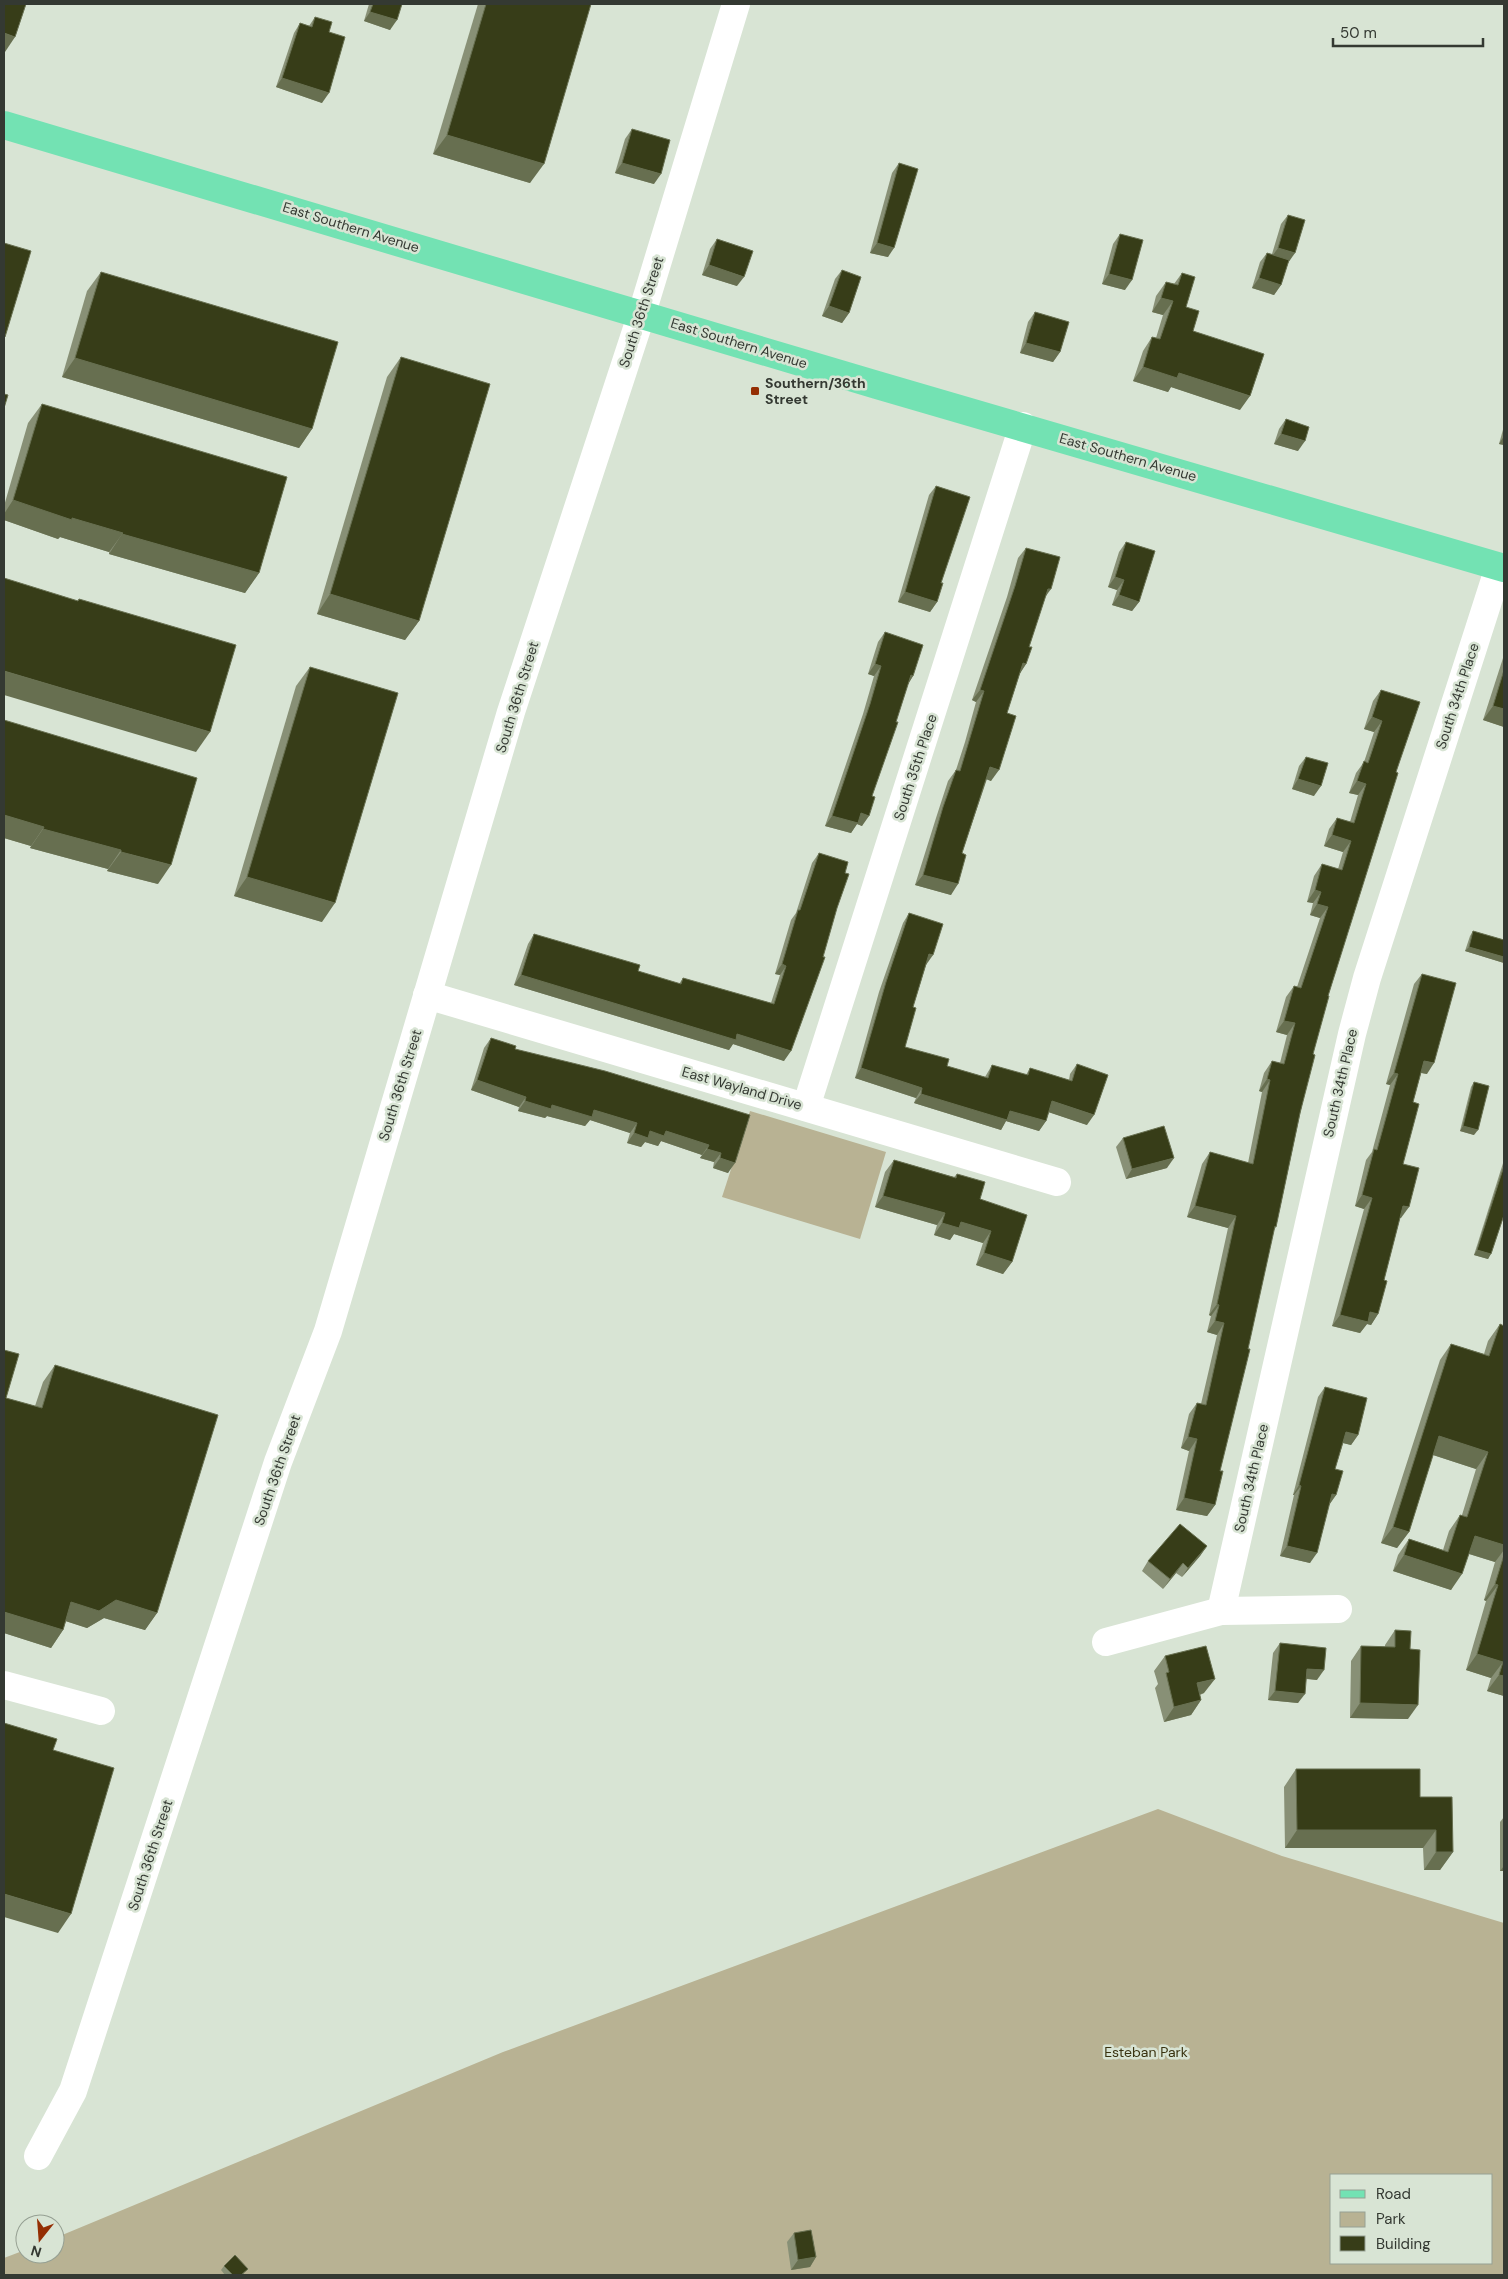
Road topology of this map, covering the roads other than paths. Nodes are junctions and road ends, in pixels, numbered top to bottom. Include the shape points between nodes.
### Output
1 (736, 4) edge
2 (4, 125) edge
3 (642, 313) junction
4 (1023, 426) junction
5 (1502, 568) edge
6 (427, 995) junction
7 (806, 1107) junction
8 (1057, 1182) dead end
9 (1338, 1609) dead end
10 (1221, 1611) junction
11 (1106, 1642) dead end
12 (4, 1685) edge
13 (102, 1711) dead end
14 (38, 2156) dead end

1 - 3 street, South 36th Street
2 - 3 main road, East Southern Avenue
3 - 4 main road, East Southern Avenue
3 - 6 street, South 36th Street via 511,712
4 - 5 main road, East Southern Avenue
4 - 7 street, South 35th Place
5 - 10 street, South 34th Place via 1367,978
6 - 7 street, East Wayland Drive
6 - 14 street, South 36th Street via 328,1332 278,1462 73,2091
7 - 8 street, East Wayland Drive
9 - 10 street
10 - 11 street
12 - 13 street

